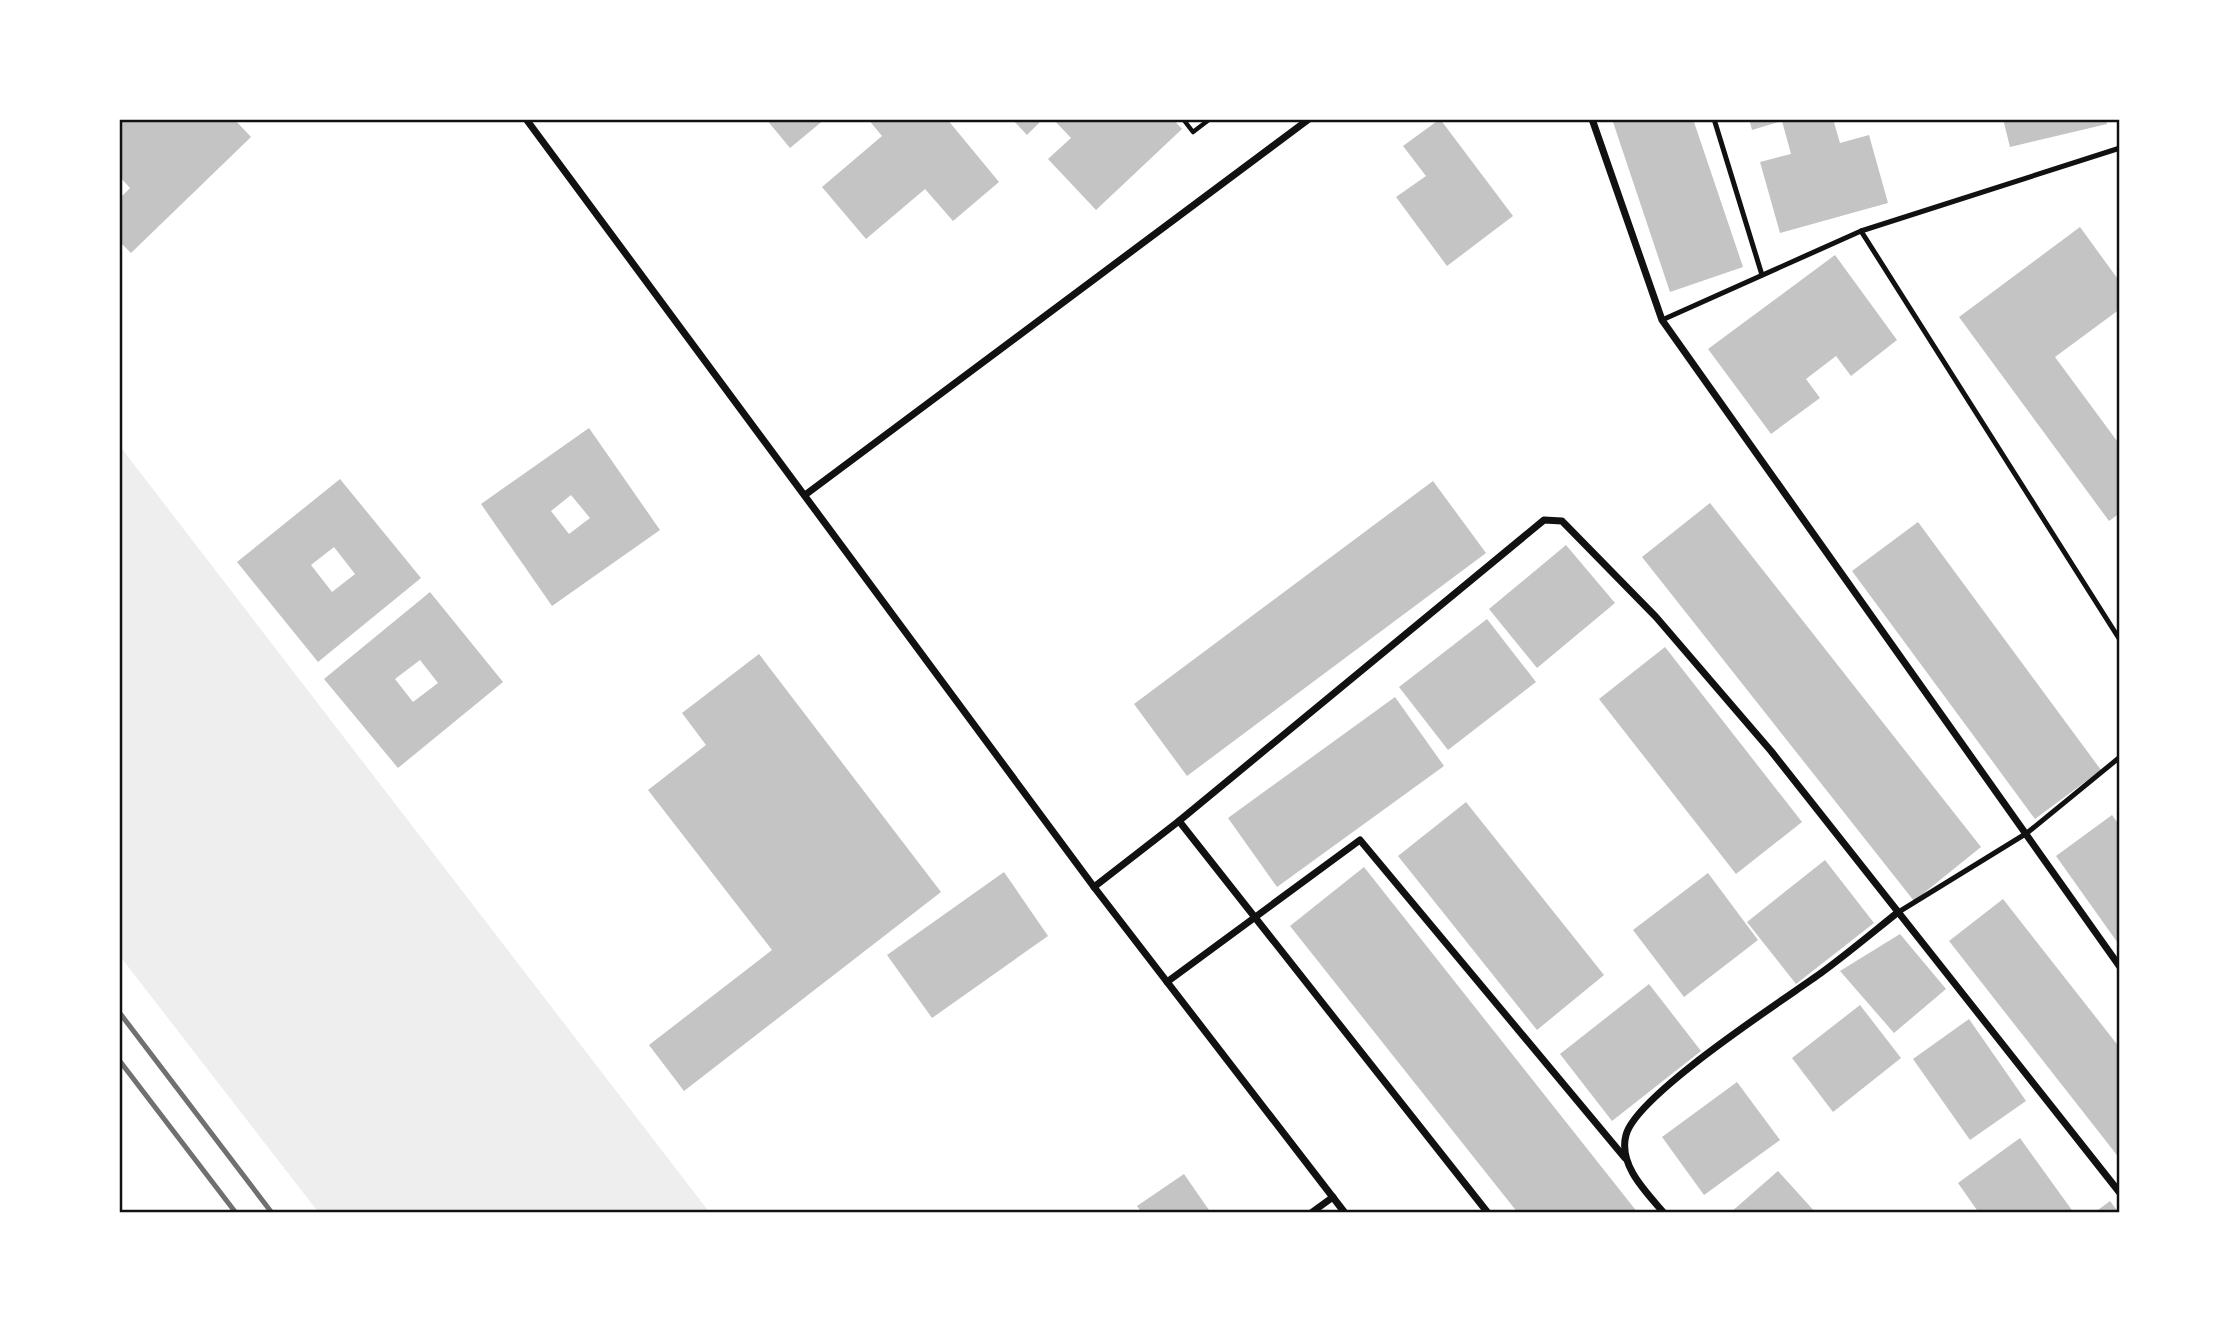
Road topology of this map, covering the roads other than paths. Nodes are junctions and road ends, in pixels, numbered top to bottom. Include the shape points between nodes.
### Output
1 (526, 119) edge
2 (1309, 119) edge
3 (1592, 119) edge
4 (1714, 119) edge
5 (2120, 148) edge
6 (1861, 230) junction
7 (1762, 275) junction
8 (1662, 320) junction
9 (805, 495) junction
10 (2120, 640) edge
11 (2120, 757) edge
12 (1179, 821) junction
13 (2026, 833) junction
14 (1094, 887) junction
15 (1897, 914) junction
16 (1255, 917) junction
17 (2120, 967) edge
18 (1167, 982) junction
19 (1625, 1158) junction
20 (2120, 1194) edge
21 (1332, 1197) junction
22 (1311, 1213) edge
23 (1345, 1213) edge
24 (1489, 1213) edge
25 (1664, 1213) edge

1 - 9 street
2 - 9 street
3 - 8 street
4 - 7 lane
5 - 6 lane
6 - 7 lane
6 - 10 lane
7 - 8 lane
8 - 13 street
9 - 14 street
11 - 13 lane
12 - 14 street
12 - 15 street via 1544,520 1562,521 1656,617 1771,751
12 - 16 street
13 - 15 lane
13 - 17 street
14 - 18 street
15 - 19 street via 1680,1076 1636,1115 1626,1135
15 - 20 street
16 - 18 street
16 - 19 street via 1360,840
16 - 24 street
18 - 21 street
19 - 25 street
21 - 22 street
21 - 23 street

